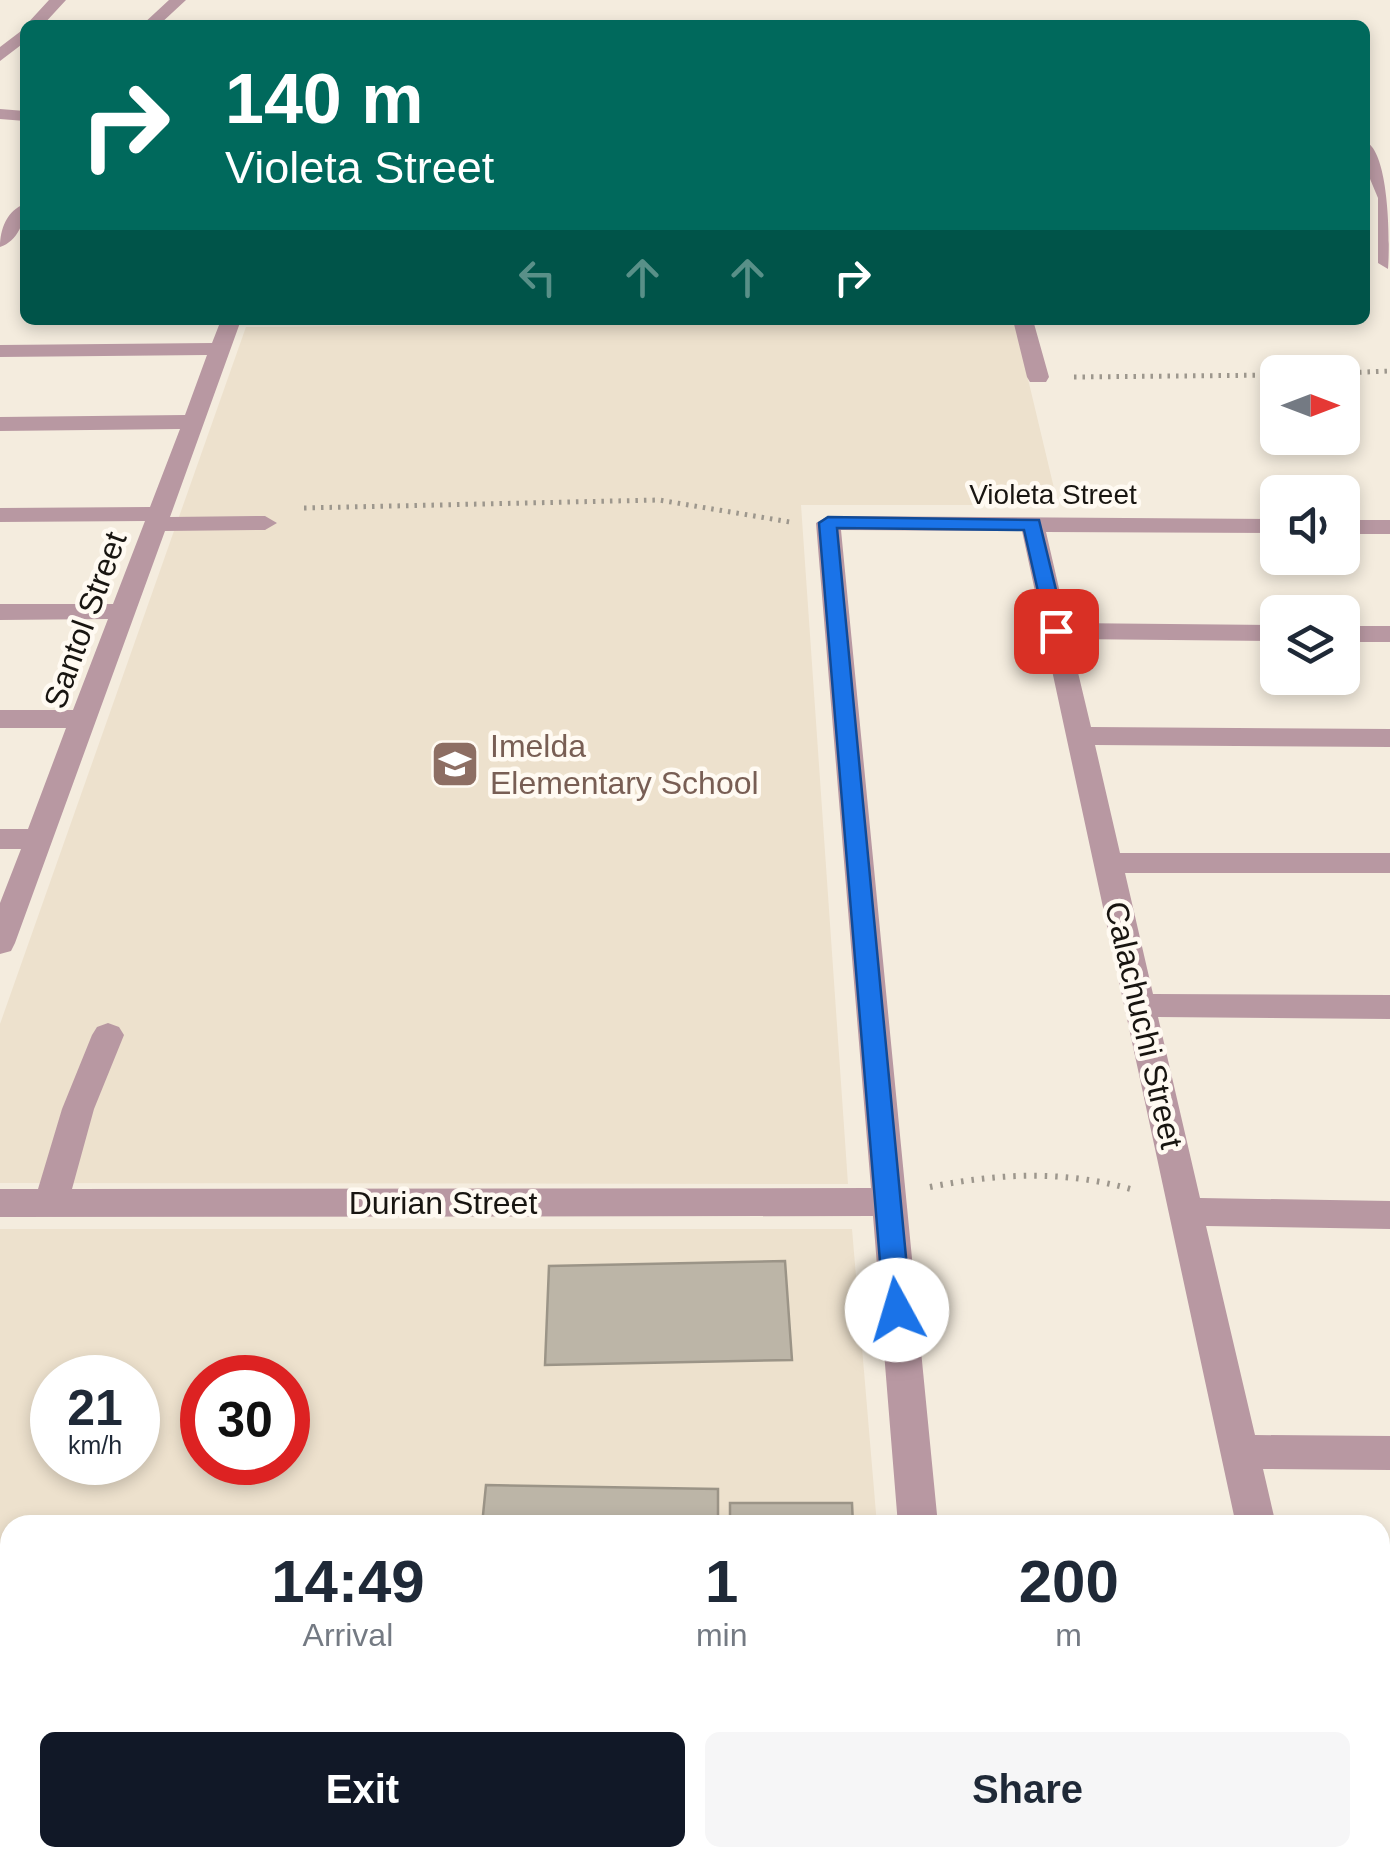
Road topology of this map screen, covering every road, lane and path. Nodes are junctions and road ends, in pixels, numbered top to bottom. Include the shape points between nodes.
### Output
1 (58, 0) edge
2 (178, 0) edge
3 (39, 20) edge
4 (156, 20) edge
5 (20, 38) edge
6 (0, 56) edge
7 (1370, 157) edge
8 (1389, 198) edge
9 (20, 216) edge
10 (0, 241) edge
11 (1388, 264) edge
12 (229, 325) edge
13 (1024, 325) edge
14 (220, 349) junction
15 (0, 351) edge
16 (1390, 371) edge
17 (1360, 372) edge
18 (1260, 375) edge
19 (1038, 377) joint
20 (193, 422) junction
21 (0, 424) edge
22 (304, 508) dead end
23 (0, 515) edge
24 (157, 519) junction
25 (265, 523) dead end
26 (828, 523) junction
27 (1032, 524) junction
28 (1260, 526) edge
29 (1360, 526) edge
30 (1390, 527) edge
31 (122, 611) junction
32 (0, 612) edge
33 (1056, 631) junction
34 (1260, 633) edge
35 (1360, 634) edge
36 (1390, 634) edge
37 (0, 719) edge
38 (83, 719) junction
39 (1080, 736) junction
40 (1390, 738) edge
41 (0, 839) edge
42 (38, 839) junction
43 (1108, 863) junction
44 (1390, 864) edge
45 (0, 943) edge
46 (1140, 1004) junction
47 (1390, 1007) edge
48 (108, 1035) dead end
49 (887, 1202) junction
50 (0, 1203) edge
51 (51, 1203) junction
52 (1186, 1212) junction
53 (1390, 1215) edge
54 (1239, 1452) junction
55 (1390, 1453) edge
56 (917, 1515) edge
57 (1254, 1515) edge

1 - 3 street
2 - 4 street
5 - 6 street
7 - 8 street
8 - 11 street
9 - 10 street
12 - 14 street, Santol Street
13 - 19 street
14 - 15 street
14 - 20 street, Santol Street
16 - 17 path
18 - 19 path
20 - 21 street
20 - 24 street, Santol Street
22 - 26 path via 659,500 762,520
23 - 24 street
24 - 25 street
24 - 31 street, Santol Street
26 - 27 street, Violeta Street
26 - 49 street
27 - 28 street, Violeta Street
27 - 33 street, Calachuchi Street
29 - 30 street
31 - 32 street
31 - 38 street, Santol Street
33 - 34 street
33 - 39 street, Calachuchi Street
35 - 36 street
37 - 38 street
38 - 42 street, Santol Street
39 - 40 street
39 - 43 street, Calachuchi Street
41 - 42 street
42 - 45 street, Santol Street
43 - 44 street
43 - 46 street, Calachuchi Street
46 - 47 street
46 - 52 street, Calachuchi Street
48 - 51 street
49 - 51 street, Durian Street
49 - 52 path via 1012,1174 1111,1182
49 - 56 street
50 - 51 street, Durian Street
52 - 53 street
52 - 54 street, Calachuchi Street
54 - 55 street
54 - 57 street, Calachuchi Street

